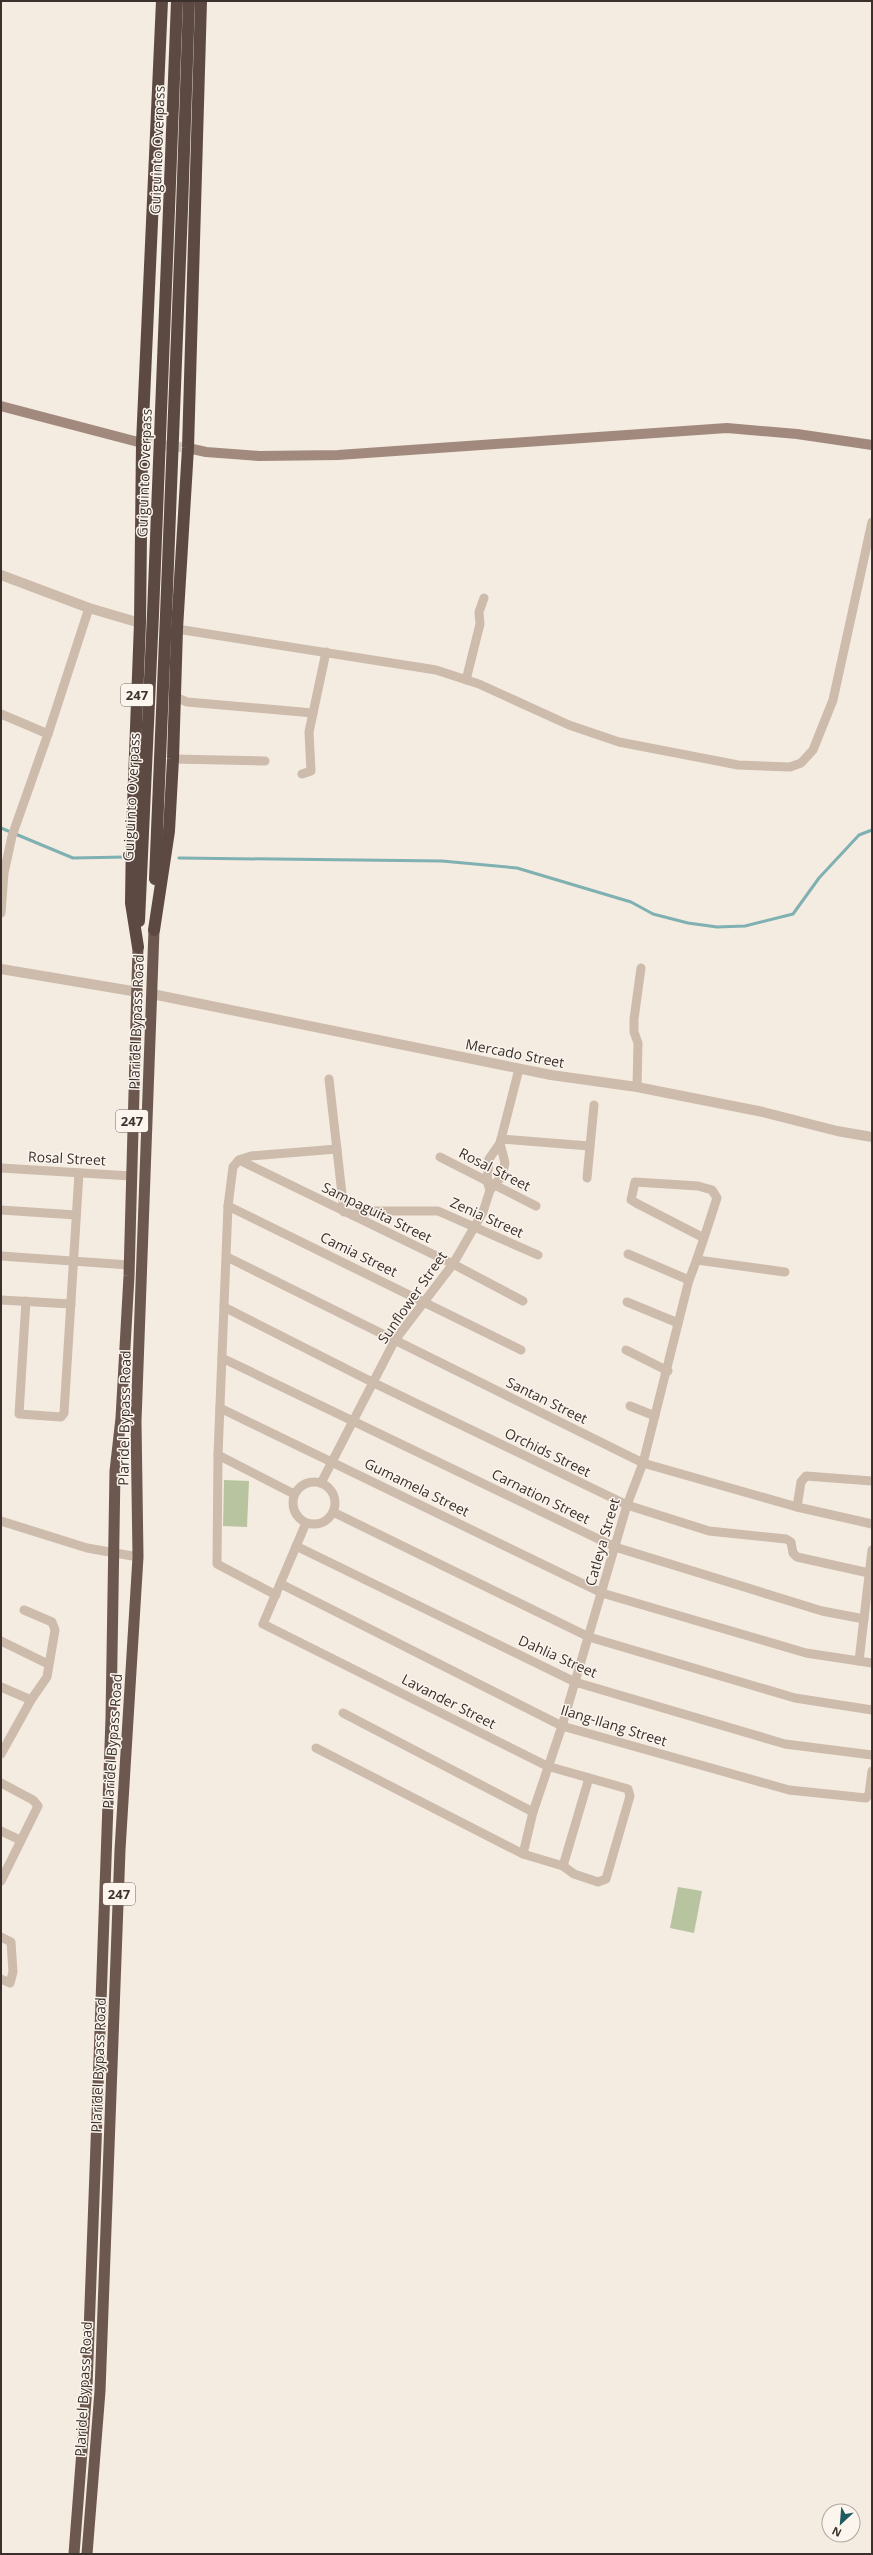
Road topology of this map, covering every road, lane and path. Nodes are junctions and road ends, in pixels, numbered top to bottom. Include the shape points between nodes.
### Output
1 (162, 1) edge
2 (177, 1) edge
3 (189, 1) edge
4 (201, 1) edge
5 (1, 406) edge
6 (142, 443) junction
7 (872, 445) edge
8 (188, 448) junction
9 (872, 522) edge
10 (1, 575) edge
11 (484, 598) dead end
12 (89, 608) junction
13 (140, 623) junction
14 (177, 629) junction
15 (326, 652) junction
16 (466, 680) junction
17 (175, 697) junction
18 (313, 713) junction
19 (1, 714) edge
20 (48, 734) junction
21 (173, 759) junction
22 (265, 762) dead end
23 (302, 774) dead end
24 (1, 913) edge
25 (154, 930) junction
26 (138, 947) junction
27 (641, 968) dead end
28 (1, 969) edge
29 (138, 992) junction
30 (152, 994) junction
31 (518, 1069) junction
32 (329, 1079) dead end
33 (637, 1087) junction
34 (594, 1105) dead end
35 (872, 1137) edge
36 (501, 1141) junction
37 (589, 1146) junction
38 (337, 1149) junction
39 (440, 1158) dead end
40 (239, 1160) junction
41 (1, 1168) edge
42 (79, 1173) junction
43 (131, 1176) junction
44 (586, 1178) dead end
45 (491, 1185) junction
46 (228, 1206) junction
47 (536, 1206) dead end
48 (1, 1210) edge
49 (348, 1214) junction
50 (76, 1215) junction
51 (474, 1227) junction
52 (704, 1238) junction
53 (628, 1254) dead end
54 (538, 1255) dead end
55 (1, 1256) edge
56 (227, 1257) junction
57 (74, 1260) junction
58 (697, 1260) junction
59 (453, 1264) junction
60 (129, 1265) junction
61 (785, 1272) dead end
62 (689, 1280) junction
63 (1, 1300) edge
64 (26, 1301) junction
65 (523, 1301) dead end
66 (426, 1302) junction
67 (627, 1302) dead end
68 (71, 1304) junction
69 (224, 1307) junction
70 (678, 1323) junction
71 (395, 1340) junction
72 (521, 1350) dead end
73 (626, 1350) dead end
74 (222, 1358) junction
75 (668, 1371) junction
76 (374, 1383) junction
77 (630, 1406) dead end
78 (220, 1408) junction
79 (655, 1416) junction
80 (353, 1421) junction
81 (218, 1455) junction
82 (333, 1461) junction
83 (642, 1462) junction
84 (872, 1481) edge
85 (321, 1483) junction
86 (294, 1494) junction
87 (627, 1506) junction
88 (797, 1507) junction
89 (333, 1512) junction
90 (1, 1521) edge
91 (306, 1523) junction
92 (872, 1524) edge
93 (296, 1546) junction
94 (615, 1547) junction
95 (872, 1550) edge
96 (113, 1554) junction
97 (138, 1557) junction
98 (869, 1573) junction
99 (281, 1584) junction
100 (602, 1593) junction
101 (276, 1595) junction
102 (24, 1610) dead end
103 (864, 1619) junction
104 (589, 1637) junction
105 (1, 1640) edge
106 (858, 1661) junction
107 (872, 1663) edge
108 (48, 1664) junction
109 (575, 1682) junction
110 (1, 1687) edge
111 (31, 1700) junction
112 (872, 1710) edge
113 (343, 1713) dead end
114 (562, 1726) junction
115 (4, 1741) edge
116 (316, 1748) dead end
117 (1, 1754) edge
118 (872, 1755) edge
119 (547, 1766) junction
120 (872, 1771) edge
121 (589, 1778) junction
122 (1, 1783) edge
123 (533, 1812) junction
124 (1, 1831) edge
125 (20, 1840) junction
126 (523, 1854) junction
127 (563, 1866) junction
128 (1, 1881) edge
129 (1, 1937) edge
130 (1, 1979) edge
131 (74, 2554) edge
132 (87, 2554) edge

1 - 6 highway
2 - 26 highway, Guiguinto Overpass, bridge
3 - 25 highway, Guiguinto Overpass, bridge
4 - 8 highway
5 - 6 main road
6 - 13 highway, 247
7 - 8 main road via 797,434 727,428 338,455 259,456
8 - 14 highway, 247
9 - 16 street via 833,700 813,750 801,763 790,767 738,765 619,742 569,725
10 - 12 street
11 - 16 street
12 - 13 street
12 - 20 street
13 - 26 highway, 247 via 131,904
14 - 15 street
14 - 17 highway, 247
15 - 16 street via 429,669
15 - 18 street
17 - 18 street via 187,702
17 - 21 highway, 247
18 - 23 street via 309,732 311,771
19 - 20 street
20 - 24 street via 12,836 4,873
21 - 22 street
21 - 25 highway, 247 via 169,831
25 - 30 highway, Plaridel Bypass Road / 247
26 - 29 highway, Plaridel Bypass Road / 247
27 - 33 street via 634,1019 634,1032 638,1043
28 - 29 street
29 - 43 highway, Plaridel Bypass Road / 247
30 - 31 street, Mercado Street
30 - 97 highway, Plaridel Bypass Road / 247 via 136,1421
31 - 33 street, Mercado Street
31 - 36 street, Sunflower Street
32 - 38 street
33 - 35 street, Mercado Street
34 - 37 street
36 - 37 street
36 - 45 street, Sunflower Street via 489,1159
36 - 45 street, Sunflower Street via 505,1163 502,1176
37 - 44 street
38 - 40 street via 251,1156
38 - 49 street
39 - 45 street, Rosal Street
40 - 46 street via 233,1168
40 - 49 street, Sampaguita Street
41 - 42 street, Rosal Street
42 - 43 street, Rosal Street
42 - 50 street
43 - 60 highway, Plaridel Bypass Road / 247
45 - 47 street, Rosal Street
45 - 51 street, Sunflower Street via 483,1212
46 - 56 street
46 - 66 street, Camia Street
48 - 50 street
49 - 51 street, Zenia Street via 370,1211 438,1211
49 - 59 street, Sampaguita Street
50 - 57 street
51 - 54 street, Zenia Street
51 - 59 street, Sunflower Street
52 - 52 street, Catleya Street via 631,1200 635,1182 698,1186 712,1190 717,1198
52 - 58 street, Catleya Street
53 - 62 street
55 - 57 street
56 - 69 street
56 - 71 street, Santan Street
57 - 60 street
57 - 68 street
58 - 61 street
58 - 62 street, Catleya Street
59 - 65 street, Sampaguita Street
59 - 66 street, Sunflower Street
60 - 96 highway, Plaridel Bypass Road / 247 via 121,1418 115,1471
62 - 70 street, Catleya Street
63 - 64 street
64 - 68 street
64 - 68 street via 19,1414 61,1417 64,1413
66 - 71 street, Sunflower Street
66 - 72 street, Camia Street
67 - 70 street
69 - 74 street
69 - 76 street, Orchids Street
70 - 75 street, Catleya Street
71 - 76 street, Sunflower Street
71 - 83 street, Santan Street
73 - 75 street
74 - 78 street
74 - 80 street, Carnation Street
75 - 79 street, Catleya Street
76 - 80 street, Sunflower Street
76 - 87 street, Orchids Street
77 - 79 street
78 - 81 street
78 - 82 street, Gumamela Street
79 - 83 street, Catleya Street
80 - 82 street, Sunflower Street
80 - 94 street, Carnation Street
81 - 86 street
81 - 101 street via 217,1564
82 - 85 street, Sunflower Street
82 - 100 street, Gumamela Street
83 - 87 street, Catleya Street
83 - 88 street, Santan Street
84 - 88 street via 806,1476 801,1482
85 - 86 street via 309,1482
85 - 89 street via 335,1498
86 - 91 street via 293,1507 300,1519
87 - 94 street, Catleya Street
87 - 98 street, Orchids Street via 709,1531 786,1539 791,1542 793,1553 797,1557
88 - 92 street, Santan Street
89 - 91 street via 330,1517 318,1524
89 - 104 street
90 - 96 street
91 - 93 street
93 - 99 street
93 - 109 street, Dahlia Street
94 - 100 street, Catleya Street
94 - 103 street, Carnation Street via 822,1611
95 - 98 street
96 - 97 street
96 - 131 highway, Plaridel Bypass Road / 247 via 111,1718 87,2386
97 - 132 highway, Plaridel Bypass Road / 247 via 121,1834 100,2391
98 - 103 street
99 - 101 street
99 - 114 street, Ilang-Ilang Street
100 - 104 street, Catleya Street
100 - 106 street, Gumamela Street via 806,1653
101 - 119 street, Lavander Street via 263,1624
102 - 108 street via 54,1625 56,1630
103 - 106 street
104 - 109 street, Catleya Street
104 - 112 street via 795,1698
105 - 108 street
106 - 107 street, Gumamela Street
108 - 111 street via 47,1677
109 - 114 street, Catleya Street
109 - 118 street, Dahlia Street via 784,1744
110 - 111 street
111 - 115 street
113 - 123 street
114 - 119 street, Catleya Street
114 - 120 street, Ilang-Ilang Street via 789,1790 866,1798 870,1794
115 - 117 street
116 - 126 street
119 - 121 street, Lavander Street
119 - 123 street, Catleya Street
121 - 127 street
121 - 127 street, Lavander Street via 628,1789 630,1796 606,1879 598,1882 574,1874
122 - 125 street via 36,1802 38,1806
123 - 126 street, Catleya Street
124 - 125 street
125 - 128 street
126 - 127 street
129 - 130 street via 11,1942 13,1972 10,1983

